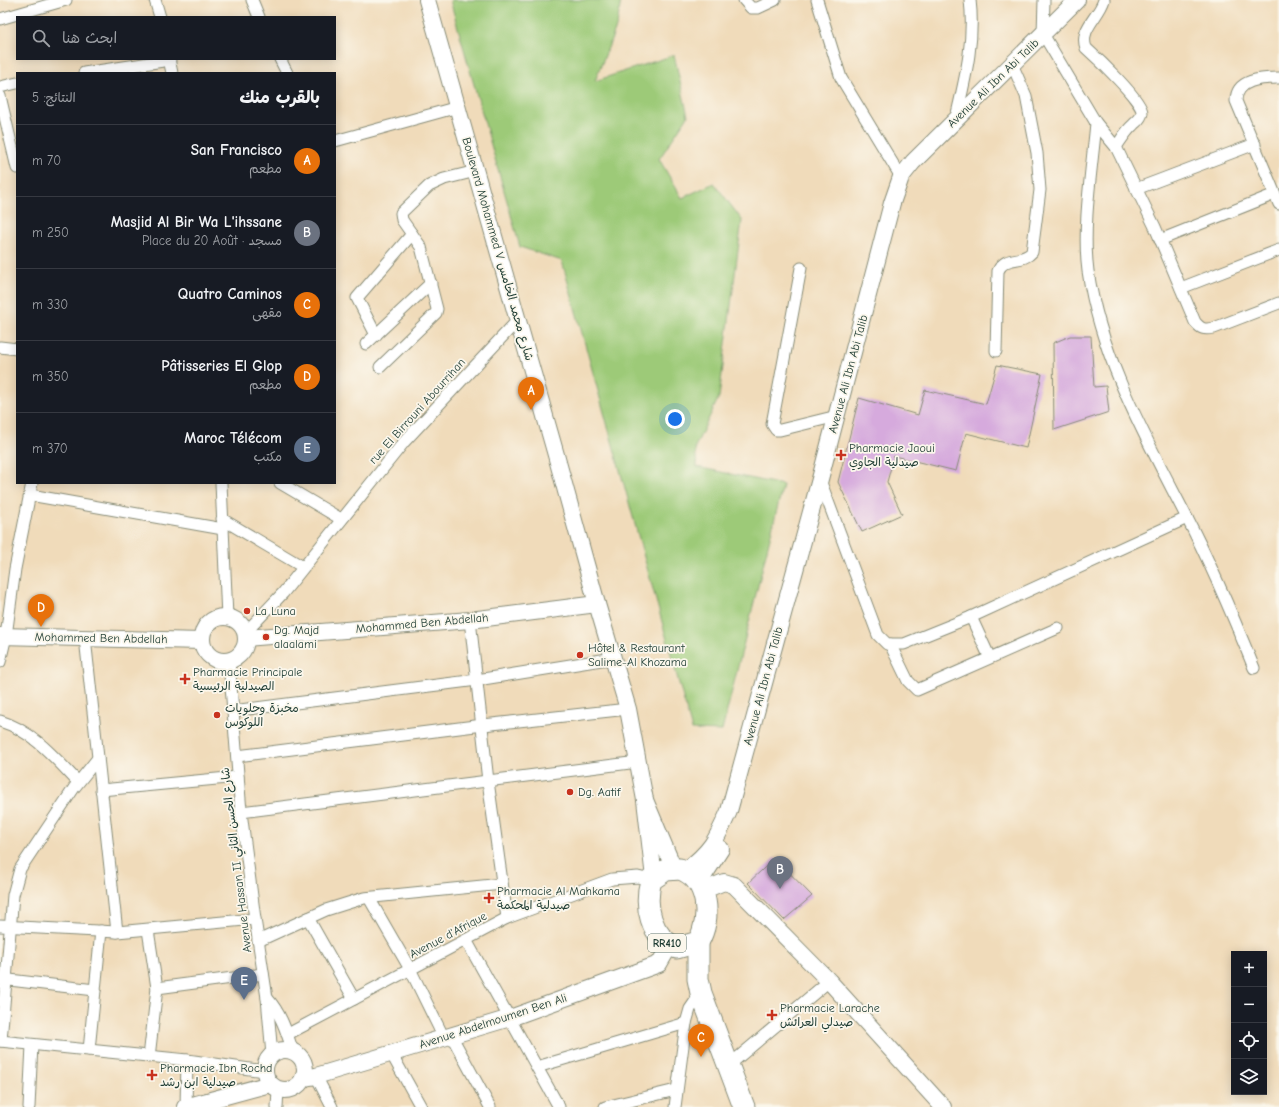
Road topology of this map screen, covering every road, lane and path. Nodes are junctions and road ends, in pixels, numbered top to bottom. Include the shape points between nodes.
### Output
1 (66, 0) edge
2 (155, 0) edge
3 (252, 0) edge
4 (427, 0) edge
5 (744, 0) edge
6 (775, 0) edge
7 (817, 0) edge
8 (970, 0) edge
9 (1044, 0) edge
10 (1077, 0) edge
11 (1104, 0) edge
12 (160, 16) edge
13 (259, 16) edge
14 (0, 19) edge
15 (1043, 34) junction
16 (163, 60) edge
17 (169, 60) edge
18 (280, 60) edge
19 (1012, 64) junction
20 (90, 72) edge
21 (172, 72) edge
22 (286, 72) edge
23 (1279, 78) edge
24 (16, 83) edge
25 (0, 87) edge
26 (0, 96) edge
27 (458, 107) junction
28 (956, 119) junction
29 (1096, 123) junction
30 (336, 141) edge
31 (1255, 144) junction
32 (1116, 147) junction
33 (16, 164) edge
34 (476, 171) junction
35 (901, 178) junction
36 (1136, 189) junction
37 (1277, 199) edge
38 (412, 234) junction
39 (1160, 240) junction
40 (1279, 250) edge
41 (801, 268) dead end
42 (431, 283) junction
43 (1181, 288) junction
44 (1279, 302) edge
45 (518, 320) junction
46 (376, 335) junction
47 (366, 344) dead end
48 (0, 347) edge
49 (16, 349) edge
50 (996, 351) dead end
51 (380, 367) dead end
52 (837, 416) junction
53 (820, 479) junction
54 (32, 484) edge
55 (221, 484) edge
56 (282, 484) edge
57 (30, 495) junction
58 (1187, 518) junction
59 (341, 519) junction
60 (223, 524) junction
61 (303, 567) junction
62 (596, 604) junction
63 (226, 617) junction
64 (970, 617) junction
65 (470, 620) junction
66 (1058, 628) dead end
67 (246, 635) junction
68 (3, 636) edge
69 (85, 638) junction
70 (202, 641) junction
71 (890, 644) junction
72 (989, 656) junction
73 (614, 658) junction
74 (229, 661) junction
75 (0, 662) edge
76 (1254, 668) dead end
77 (477, 680) junction
78 (628, 708) junction
79 (232, 711) junction
80 (0, 722) edge
81 (483, 725) junction
82 (237, 756) junction
83 (98, 758) junction
84 (638, 762) junction
85 (238, 777) junction
86 (488, 781) junction
87 (78, 782) junction
88 (101, 790) junction
89 (645, 800) junction
90 (241, 812) junction
91 (690, 878) junction
92 (653, 879) junction
93 (502, 884) junction
94 (369, 898) junction
95 (308, 918) junction
96 (507, 918) junction
97 (255, 919) junction
98 (6, 926) edge
99 (148, 930) junction
100 (101, 931) junction
101 (117, 932) junction
102 (466, 940) junction
103 (258, 941) junction
104 (698, 942) junction
105 (670, 945) junction
106 (410, 969) junction
107 (264, 974) junction
108 (3, 980) edge
109 (829, 981) junction
110 (699, 986) junction
111 (156, 988) junction
112 (95, 990) junction
113 (267, 998) junction
114 (354, 998) junction
115 (510, 1018) junction
116 (686, 1023) junction
117 (288, 1034) junction
118 (448, 1037) junction
119 (0, 1041) edge
120 (32, 1045) junction
121 (89, 1050) junction
122 (292, 1052) junction
123 (391, 1053) junction
124 (272, 1055) junction
125 (149, 1057) junction
126 (187, 1060) junction
127 (728, 1066) junction
128 (537, 1067) junction
129 (310, 1077) junction
130 (271, 1082) junction
131 (676, 1090) junction
132 (29, 1107) edge
133 (185, 1107) edge
134 (277, 1107) edge
135 (332, 1107) edge
136 (421, 1107) edge
137 (490, 1107) edge
138 (559, 1107) edge
139 (605, 1107) edge
140 (675, 1107) edge
141 (744, 1107) edge
142 (943, 1107) edge

1 - 14 street
2 - 12 street
3 - 13 street
4 - 27 street, Boulevard Mohammed V شارع محمد الخامس
5 - 6 street via 751,8 758,8
7 - 35 street via 840,78
8 - 28 street via 970,53
9 - 15 street
10 - 15 street, Avenue Ali Ibn Abi Talib
11 - 32 street via 1085,32 1084,43 1142,108 1140,119 1131,126
15 - 19 street, Avenue Ali Ibn Abi Talib
15 - 29 street
16 - 20 street
17 - 21 street
18 - 22 street
19 - 28 street, Avenue Ali Ibn Abi Talib
19 - 50 street via 1026,96 1037,153 1040,190 1032,252 1028,257 1001,264 998,271
23 - 31 street via 1255,80 1239,87 1236,93 1236,101
24 - 25 street
26 - 33 street
27 - 30 street
27 - 34 street, Boulevard Mohammed V شارع محمد الخامس
28 - 35 street, Avenue Ali Ibn Abi Talib via 913,162
29 - 32 street
29 - 58 street via 1087,231 1088,269 1094,304 1112,361 1143,432
31 - 36 street
31 - 37 street
32 - 36 street
34 - 38 street via 444,179 429,186 401,213 402,220
34 - 45 street, Boulevard Mohammed V شارع محمد الخامس
35 - 52 street, Avenue Ali Ibn Abi Talib via 892,203
36 - 39 street
37 - 39 street
38 - 42 street via 421,247
38 - 46 street via 357,298
39 - 43 street
40 - 43 street
41 - 52 street via 772,424 776,430 780,430
42 - 46 street
42 - 51 street via 437,302 436,312
43 - 44 street via 1195,322 1200,329 1206,330
45 - 59 street, rue El Birrouni Abourrihan via 404,442
45 - 62 street, Boulevard Mohammed V شارع محمد الخامس
46 - 47 street
48 - 49 street
52 - 53 street, Avenue Ali Ibn Abi Talib
53 - 71 street via 878,635
53 - 91 street, Avenue Ali Ibn Abi Talib via 729,811 709,851
54 - 57 street
55 - 60 street
56 - 59 street
57 - 60 street
57 - 68 street
58 - 64 street
58 - 76 street via 1226,599
59 - 61 street, rue El Birrouni Abourrihan
60 - 61 street
60 - 63 street
61 - 67 street, rue El Birrouni Abourrihan
62 - 65 street, Mohammed Ben Abdellah
62 - 73 street, Boulevard Mohammed V شارع محمد الخامس
63 - 67 street via 238,622
63 - 70 street via 209,623
64 - 71 street via 904,644
64 - 72 street
65 - 67 street, Mohammed Ben Abdellah
65 - 77 street
66 - 72 street
67 - 74 street via 244,651
68 - 69 street, Mohammed Ben Abdellah
68 - 75 street
69 - 70 street, Mohammed Ben Abdellah
69 - 83 street
70 - 74 street via 210,657 222,662
71 - 72 street via 908,681 917,690
73 - 77 street
73 - 78 street, Boulevard Mohammed V شارع محمد الخامس
74 - 79 street, Avenue Hassan II شارع الحسن الثاني
77 - 79 street
77 - 81 street
78 - 81 street
78 - 84 street, Boulevard Mohammed V شارع محمد الخامس
79 - 82 street, Avenue Hassan II شارع الحسن الثاني
80 - 87 street via 16,726 26,732 54,756
81 - 82 street
81 - 86 street
82 - 85 street, Avenue Hassan II شارع الحسن الثاني
83 - 87 street
83 - 88 street
84 - 86 street
84 - 89 street, Boulevard Mohammed V شارع محمد الخامس
85 - 88 street
85 - 90 street, Avenue Hassan II شارع الحسن الثاني
86 - 90 street
86 - 93 street
87 - 98 street via 20,869
88 - 101 street
89 - 91 street, Boulevard Mohammed V شارع محمد الخامس
89 - 92 street, Boulevard Mohammed V شارع محمد الخامس
90 - 97 street, Avenue Hassan II شارع الحسن الثاني
91 - 92 highway via 666,870
91 - 104 highway, RR410 via 705,904 704,933
91 - 109 street via 734,885
92 - 96 street, Avenue d'Afrique via 612,879
92 - 105 highway, RR410 via 648,898 651,917 661,938
93 - 94 street
93 - 96 street
94 - 95 street via 350,902
94 - 106 street
95 - 103 street
95 - 114 street
96 - 102 street, Avenue d'Afrique
97 - 99 street
97 - 103 street, Avenue Hassan II شارع الحسن الثاني
98 - 100 street
98 - 108 street
99 - 101 street
99 - 111 street
100 - 101 street
100 - 112 street
102 - 106 street, Avenue d'Afrique
102 - 115 street
103 - 107 street, Avenue Hassan II شارع الحسن الثاني
104 - 105 highway, RR410 via 677,948
104 - 110 highway, RR410
105 - 110 highway, RR410
105 - 115 street, Avenue Abdelmoumen Ben Ali via 659,964
106 - 114 street, Avenue d'Afrique
106 - 118 street
107 - 111 street
107 - 113 street, Avenue Hassan II شارع الحسن الثاني
108 - 112 street
108 - 119 street
109 - 127 street
109 - 142 street
110 - 116 street
110 - 127 highway, RR410
111 - 125 street
112 - 121 street
113 - 117 street via 276,1009
113 - 124 street, Avenue Hassan II شارع الحسن الثاني
114 - 117 street, Avenue d'Afrique
115 - 118 street, Avenue Abdelmoumen Ben Ali
115 - 128 street
116 - 128 street
116 - 131 street
117 - 122 street
118 - 123 street, Avenue Abdelmoumen Ben Ali
118 - 137 street
119 - 120 street, Avenue Abdelmoumen Ben Ali
120 - 121 street, Avenue Abdelmoumen Ben Ali
120 - 132 street
121 - 125 street, Avenue Abdelmoumen Ben Ali
122 - 124 street via 282,1050
122 - 129 street via 303,1063
123 - 129 street, Avenue Abdelmoumen Ben Ali
123 - 136 street
124 - 130 street via 268,1059
125 - 126 street, Avenue Abdelmoumen Ben Ali
126 - 130 street, Avenue Abdelmoumen Ben Ali
126 - 133 street
127 - 141 highway, RR410
128 - 138 street
129 - 130 street, Avenue Abdelmoumen Ben Ali via 293,1088
129 - 135 street
130 - 133 street
130 - 134 street
131 - 139 street
131 - 140 street

